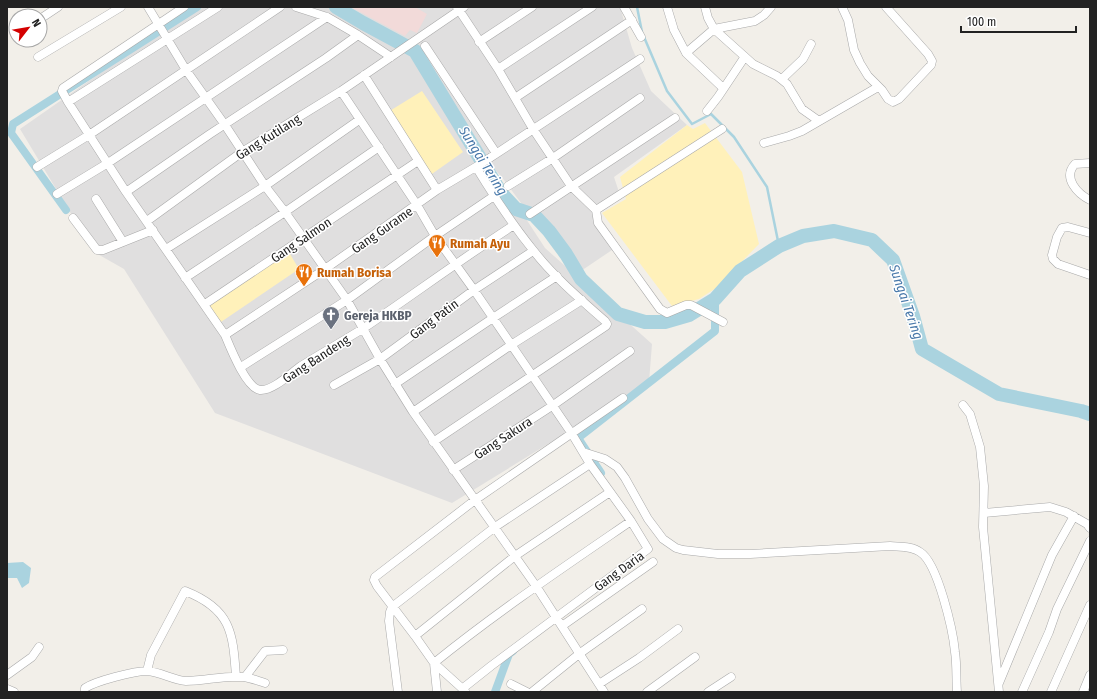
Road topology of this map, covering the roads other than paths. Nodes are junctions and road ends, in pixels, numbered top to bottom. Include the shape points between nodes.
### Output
1 (58, 7) edge
2 (121, 7) edge
3 (148, 7) edge
4 (184, 7) edge
5 (218, 7) edge
6 (280, 7) edge
7 (296, 7) edge
8 (532, 7) edge
9 (592, 7) edge
10 (624, 7) edge
11 (667, 7) edge
12 (705, 7) edge
13 (771, 7) edge
14 (842, 7) edge
15 (886, 7) edge
16 (460, 8) edge
17 (48, 14) edge
18 (326, 17) junction
19 (632, 20) junction
20 (160, 25) junction
21 (714, 29) junction
22 (358, 36) junction
23 (641, 37) dead end
24 (168, 38) junction
25 (479, 42) junction
26 (811, 44) dead end
27 (425, 46) dead end
28 (686, 53) junction
29 (394, 55) junction
30 (38, 58) dead end
31 (640, 58) dead end
32 (744, 58) junction
33 (498, 69) junction
34 (186, 70) junction
35 (364, 75) junction
36 (782, 79) junction
37 (878, 87) junction
38 (723, 88) junction
39 (341, 91) junction
40 (65, 98) junction
41 (205, 98) junction
42 (515, 98) junction
43 (640, 98) dead end
44 (707, 111) dead end
45 (676, 118) dead end
46 (359, 120) junction
47 (819, 121) junction
48 (225, 125) junction
49 (532, 128) junction
50 (722, 129) dead end
51 (89, 135) junction
52 (764, 143) dead end
53 (379, 147) junction
54 (242, 152) junction
55 (493, 155) junction
56 (553, 158) junction
57 (418, 161) junction
58 (108, 163) junction
59 (1090, 163) edge
60 (477, 166) junction
61 (37, 167) dead end
62 (397, 176) junction
63 (264, 186) junction
64 (508, 186) dead end
65 (571, 186) junction
66 (437, 190) junction
67 (126, 192) junction
68 (57, 194) dead end
69 (494, 196) junction
70 (96, 199) dead end
71 (1090, 200) edge
72 (417, 205) junction
73 (596, 210) junction
74 (285, 212) junction
75 (530, 214) dead end
76 (73, 218) dead end
77 (147, 220) junction
78 (514, 225) junction
79 (153, 230) junction
80 (1090, 233) edge
81 (435, 236) junction
82 (304, 238) junction
83 (123, 242) junction
84 (166, 249) junction
85 (533, 251) junction
86 (456, 263) junction
87 (325, 269) junction
88 (1090, 275) edge
89 (557, 276) junction
90 (185, 278) junction
91 (474, 290) junction
92 (347, 300) junction
93 (582, 300) junction
94 (205, 304) junction
95 (493, 318) junction
96 (723, 322) dead end
97 (363, 328) junction
98 (225, 335) junction
99 (510, 345) junction
100 (630, 351) dead end
101 (380, 359) junction
102 (241, 367) junction
103 (532, 376) junction
104 (395, 384) junction
105 (334, 385) dead end
106 (623, 398) dead end
107 (963, 405) dead end
108 (552, 406) junction
109 (413, 412) junction
110 (572, 434) junction
111 (433, 442) junction
112 (585, 453) junction
113 (590, 464) junction
114 (453, 470) junction
115 (610, 492) junction
116 (475, 500) junction
117 (984, 513) junction
118 (1074, 516) junction
119 (631, 521) junction
120 (495, 527) junction
121 (1090, 528) edge
122 (1090, 541) edge
123 (516, 556) junction
124 (653, 562) dead end
125 (536, 586) junction
126 (1090, 605) edge
127 (392, 606) junction
128 (642, 610) dead end
129 (559, 622) junction
130 (678, 629) dead end
131 (415, 636) junction
132 (39, 647) dead end
133 (283, 650) dead end
134 (579, 654) junction
135 (694, 658) dead end
136 (434, 662) junction
137 (147, 671) junction
138 (7, 675) edge
139 (1090, 675) edge
140 (236, 677) junction
141 (245, 677) junction
142 (732, 677) dead end
143 (265, 683) dead end
144 (511, 684) dead end
145 (599, 684) junction
146 (999, 688) edge
147 (7, 689) edge
148 (464, 691) edge
149 (14, 692) edge
150 (85, 692) edge
151 (398, 692) edge
152 (437, 692) edge
153 (527, 692) edge
154 (532, 692) edge
155 (604, 692) edge
156 (647, 692) edge
157 (708, 692) edge
158 (957, 692) edge
159 (1022, 692) edge
160 (1051, 692) edge
161 (1083, 692) edge

1 - 17 street
2 - 30 street
3 - 20 street
4 - 20 street
5 - 24 street
6 - 34 street
7 - 18 street
8 - 25 street
9 - 33 street
10 - 19 street
11 - 28 street via 674,30
12 - 21 street
13 - 21 street via 755,21
14 - 37 street via 848,20 854,50 868,76
15 - 37 street via 932,61 896,101 891,102
16 - 25 street
16 - 29 street, Gang Kutilang
18 - 22 street
18 - 41 street
19 - 23 street
19 - 42 street
20 - 24 street
20 - 40 street via 63,88
21 - 28 street
21 - 32 street
22 - 29 street
22 - 48 street
24 - 34 street
24 - 40 street
25 - 33 street
26 - 36 street via 803,59
27 - 55 street
28 - 38 street
29 - 35 street, Gang Kutilang
31 - 49 street, Gang Gurame
32 - 36 street
32 - 38 street
33 - 42 street
34 - 41 street
34 - 51 street
35 - 39 street, Gang Kutilang
35 - 57 street
36 - 47 street via 802,109
37 - 47 street
38 - 44 street
39 - 46 street, Gang Daria
39 - 54 street, Gang Kutilang
40 - 51 street, Gang Bandeng
41 - 48 street
41 - 58 street
42 - 49 street
43 - 56 street
45 - 65 street
46 - 53 street, Gang Daria
46 - 63 street
47 - 52 street via 789,136
48 - 54 street
48 - 67 street
49 - 55 street, Gang Gurame
49 - 56 street
50 - 73 street
51 - 58 street, Gang Bandeng
51 - 61 street
53 - 62 street, Gang Daria
53 - 74 street
54 - 63 street
54 - 77 street, Gang Kutilang
55 - 60 street, Gang Gurame
56 - 64 street
56 - 65 street
57 - 62 street, Gang Salmon
57 - 66 street
58 - 67 street, Gang Bandeng
58 - 68 street
59 - 71 street via 1075,164 1071,168 1070,178 1078,192
60 - 66 street, Gang Gurame
60 - 69 street
62 - 72 street, Gang Daria
62 - 82 street, Gang Salmon
63 - 74 street
63 - 84 street
65 - 73 street
65 - 75 street
66 - 72 street, Gang Gurame
67 - 77 street, Gang Bandeng
69 - 78 street
69 - 81 street
70 - 83 street
72 - 81 street, Gang Daria
72 - 87 street, Gang Gurame
73 - 96 street via 598,223 660,309 667,313 686,305
74 - 82 street
74 - 90 street
76 - 83 street via 97,250
77 - 79 street, Gang Bandeng
78 - 85 street
78 - 86 street, Gang Bandeng
79 - 83 street
79 - 84 street, Gang Bandeng
80 - 88 street via 1068,227 1062,228 1052,255 1058,264
81 - 86 street, Gang Daria
81 - 92 street
82 - 87 street
82 - 94 street, Gang Salmon
84 - 90 street, Gang Bandeng
85 - 89 street
85 - 91 street, Gang Patin
86 - 91 street, Gang Daria
86 - 97 street, Gang Bandeng
87 - 92 street
87 - 98 street, Gang Gurame
89 - 93 street
89 - 95 street
90 - 94 street, Gang Bandeng
91 - 95 street, Gang Daria
91 - 101 street, Gang Patin
92 - 97 street
92 - 102 street
93 - 99 street
93 - 103 street via 606,322 606,326
94 - 98 street, Gang Bandeng
95 - 99 street, Gang Daria
95 - 104 street
97 - 101 street
97 - 102 street, Gang Bandeng via 276,385 262,390 250,384
98 - 102 street, Gang Bandeng
99 - 103 street, Gang Daria
99 - 109 street
100 - 108 street, Gang Sakura
101 - 104 street
101 - 105 street, Gang Patin
103 - 108 street, Gang Daria
103 - 111 street
104 - 109 street
106 - 110 street
107 - 117 street via 970,414 980,447
108 - 110 street, Gang Daria
108 - 114 street, Gang Sakura
109 - 111 street
110 - 112 street, Gang Daria
110 - 116 street
111 - 114 street
112 - 113 street, Gang Daria
112 - 158 street via 604,459 617,467 648,519 663,539 676,548 718,554 750,554 890,546 909,547 920,552 931,566 940,586 948,615 955,652
113 - 115 street, Gang Daria
113 - 120 street
114 - 116 street
115 - 119 street, Gang Daria
115 - 123 street
116 - 120 street
116 - 127 street via 375,577 374,582
117 - 118 street via 1050,507
117 - 146 street via 984,541
118 - 121 street
118 - 146 street via 1052,555
119 - 125 street
119 - 129 street, Gang Daria via 648,550
120 - 123 street
120 - 127 street
122 - 159 street via 1057,609
123 - 125 street
123 - 131 street
124 - 129 street
125 - 129 street
125 - 136 street
126 - 160 street
127 - 131 street
127 - 151 street via 389,621
128 - 134 street
129 - 134 street
129 - 148 street, Gang Daria via 491,666
130 - 145 street
131 - 136 street
132 - 138 street via 32,657
133 - 141 street via 265,651
134 - 145 street
134 - 154 street
135 - 156 street
136 - 148 street
136 - 152 street
137 - 140 street via 184,681
137 - 140 street via 150,655 185,591 201,598 219,611 224,618 234,655
137 - 150 street via 94,684 86,688
139 - 161 street
140 - 141 street
141 - 143 street
142 - 157 street
144 - 153 street
145 - 155 street
147 - 149 street

